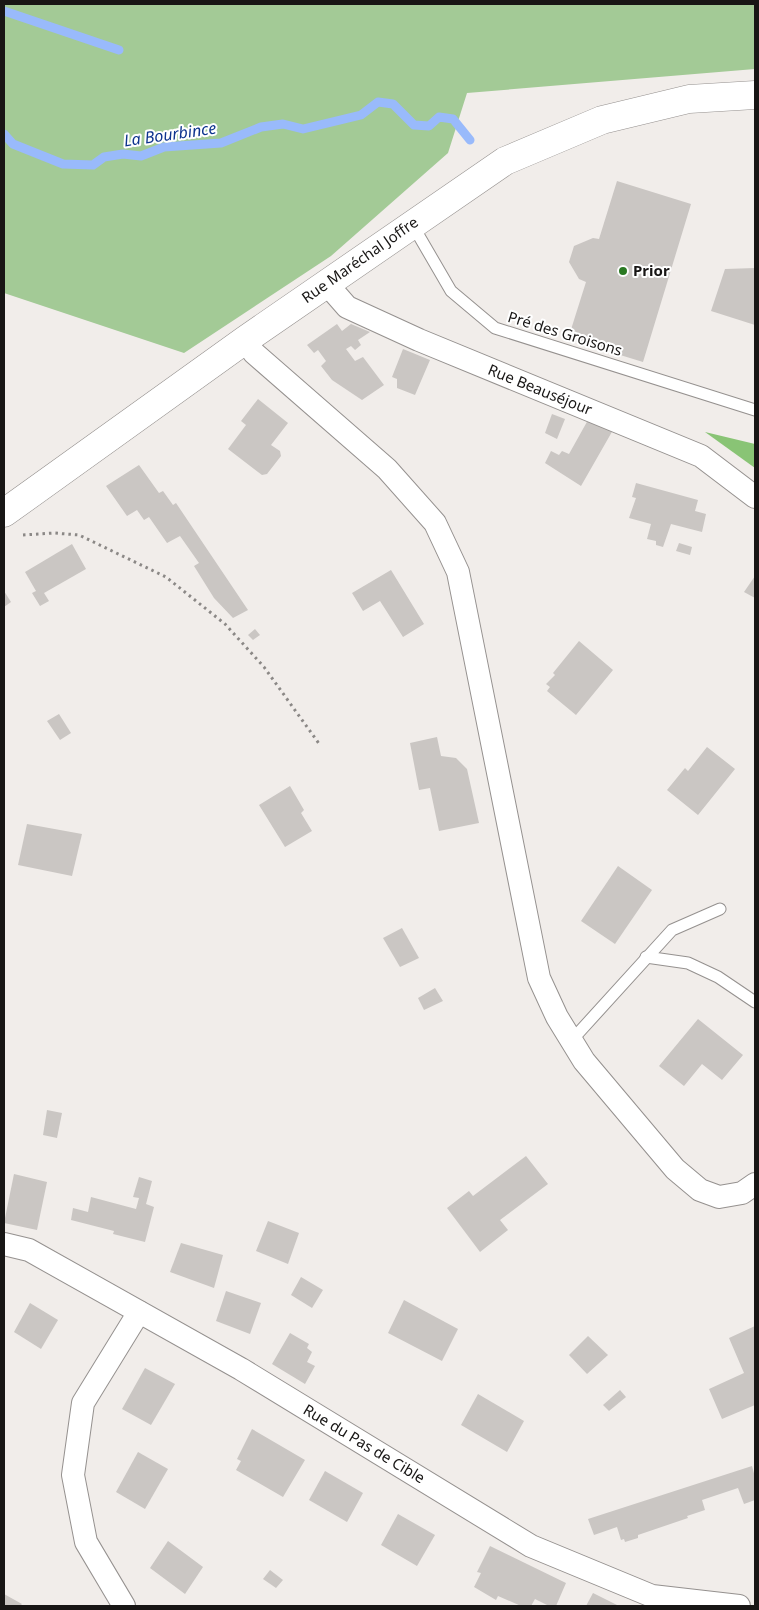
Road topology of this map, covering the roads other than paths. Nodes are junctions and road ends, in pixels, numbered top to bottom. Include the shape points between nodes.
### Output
1 (755, 95) edge
2 (412, 224) junction
3 (326, 284) junction
4 (245, 340) junction
5 (755, 410) edge
6 (755, 497) edge
7 (10, 524) edge
8 (720, 909) dead end
9 (646, 957) junction
10 (755, 1002) edge
11 (572, 1040) junction
12 (755, 1184) edge
13 (4, 1244) edge
14 (139, 1312) junction
15 (124, 1606) edge
16 (739, 1606) edge

1 - 2 main road, Rue Maréchal Joffre via 689,99 602,120 505,160
2 - 3 main road, Rue Maréchal Joffre
2 - 5 lane, Pré des Groisons via 451,291 495,328
3 - 4 main road, Rue Maréchal Joffre
3 - 6 street, Rue Beauséjour via 347,306 410,336 701,456
4 - 7 main road, Rue Maréchal Joffre
4 - 11 street via 254,352 387,468 435,523 458,572 539,978
8 - 9 lane via 672,930
9 - 10 lane via 688,963 718,977
9 - 11 lane
11 - 12 street via 584,1061 675,1170 700,1190 719,1196 742,1193
13 - 14 street, Rue du Pas de Cible via 29,1250
14 - 15 street via 83,1403 73,1475 86,1542
14 - 16 street, Rue du Pas de Cible via 249,1374 530,1546 652,1596

